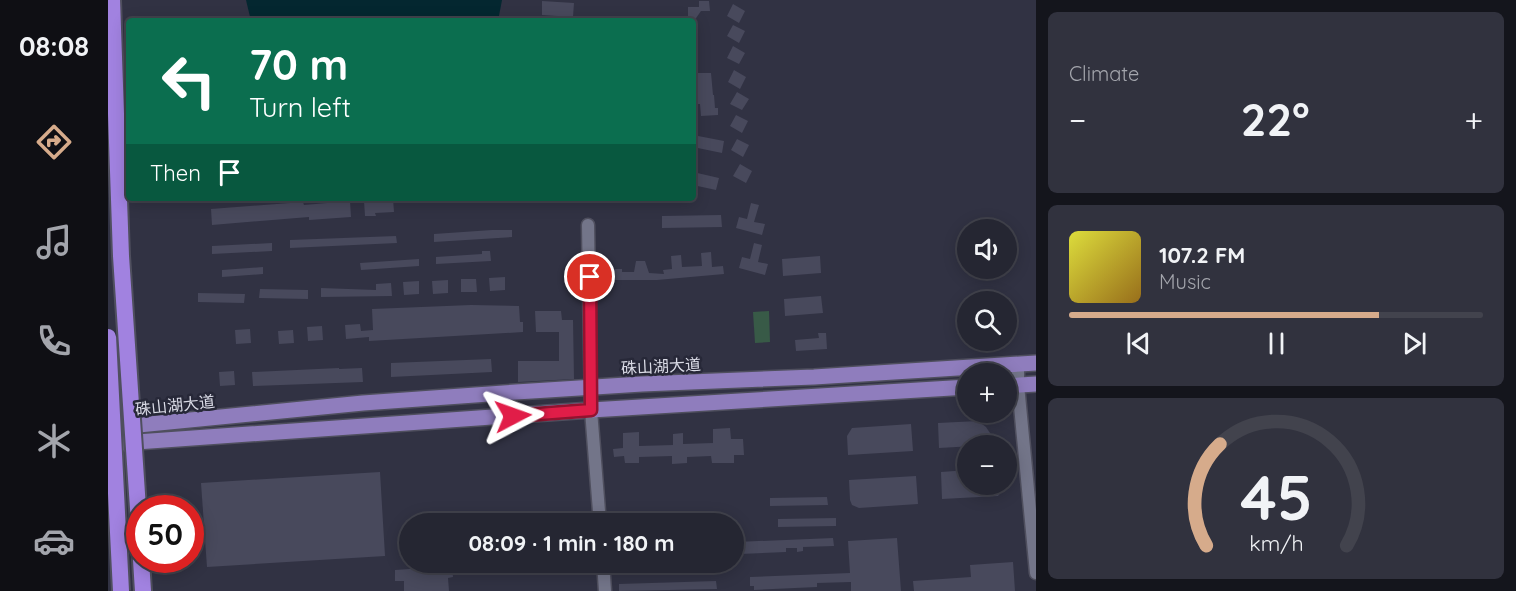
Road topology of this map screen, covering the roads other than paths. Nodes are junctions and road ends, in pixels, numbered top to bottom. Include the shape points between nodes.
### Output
1 (112, 0) edge
2 (108, 26) edge
3 (588, 225) dead end
4 (108, 337) edge
5 (1036, 363) edge
6 (1018, 364) junction
7 (1017, 368) edge
8 (1036, 384) edge
9 (1017, 385) edge
10 (591, 387) junction
11 (957, 388) edge
12 (591, 410) junction
13 (1017, 423) edge
14 (108, 428) edge
15 (127, 435) junction
16 (108, 444) edge
17 (137, 495) edge
18 (599, 513) edge
19 (142, 573) edge
20 (604, 573) edge
21 (1036, 573) edge
22 (121, 591) edge
23 (143, 591) edge
24 (605, 591) edge

1 - 17 highway, bridge via 122,256
2 - 15 main road
3 - 10 street
4 - 22 highway, bridge
5 - 6 main road, 硃山湖大道
6 - 7 street
6 - 10 main road, 硃山湖大道 via 814,378
8 - 9 main road
10 - 12 street
10 - 15 main road, 硃山湖大道 via 363,403
11 - 12 main road, 硃山湖大道
12 - 15 main road, 硃山湖大道
12 - 18 street
13 - 21 street
14 - 15 main road, 硃山湖大道
15 - 16 main road, 硃山湖大道
19 - 23 highway
20 - 24 street

